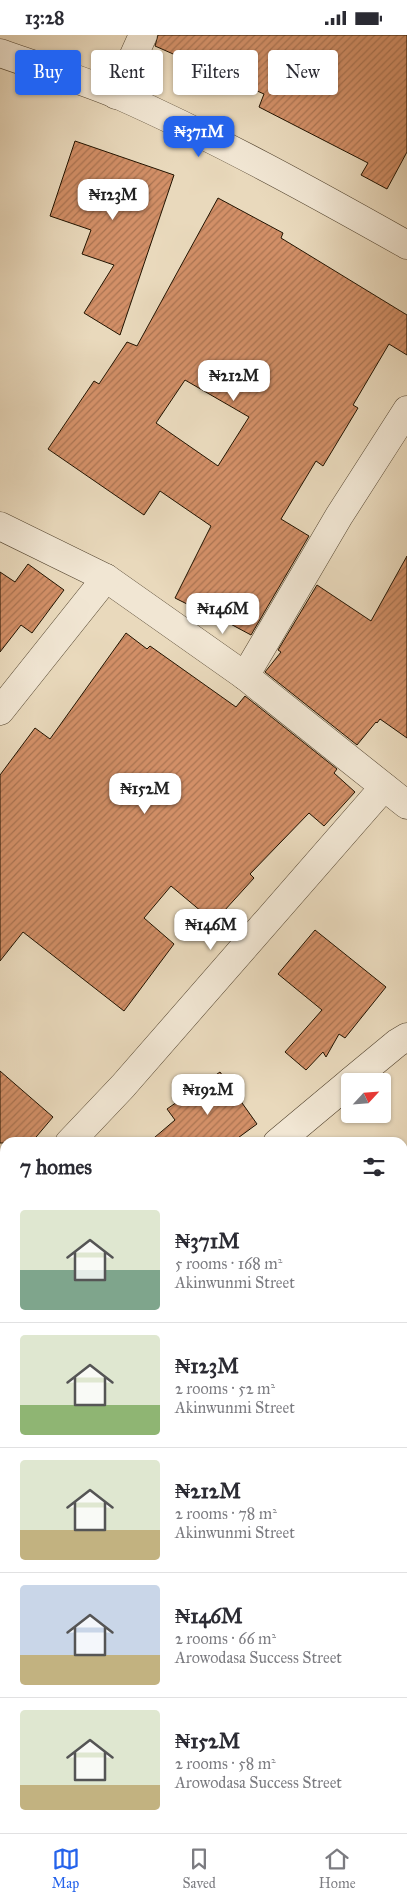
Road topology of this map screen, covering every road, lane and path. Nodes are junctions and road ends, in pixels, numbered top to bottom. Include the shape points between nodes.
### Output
1 (143, 35) edge
2 (136, 50) edge
3 (0, 53) edge
4 (91, 86) edge
5 (116, 95) edge
6 (407, 245) edge
7 (407, 410) edge
8 (0, 525) edge
9 (106, 578) junction
10 (245, 677) junction
11 (0, 711) edge
12 (384, 787) junction
13 (407, 805) edge
14 (407, 1037) edge
15 (361, 1073) edge
16 (341, 1090) edge
17 (75, 1137) edge
18 (284, 1137) edge

1 - 2 street
3 - 4 street
5 - 6 street via 237,154
7 - 10 street via 339,516
8 - 9 street
9 - 10 street
9 - 11 street
10 - 12 street
12 - 13 street
12 - 17 street
14 - 15 street
16 - 18 street

